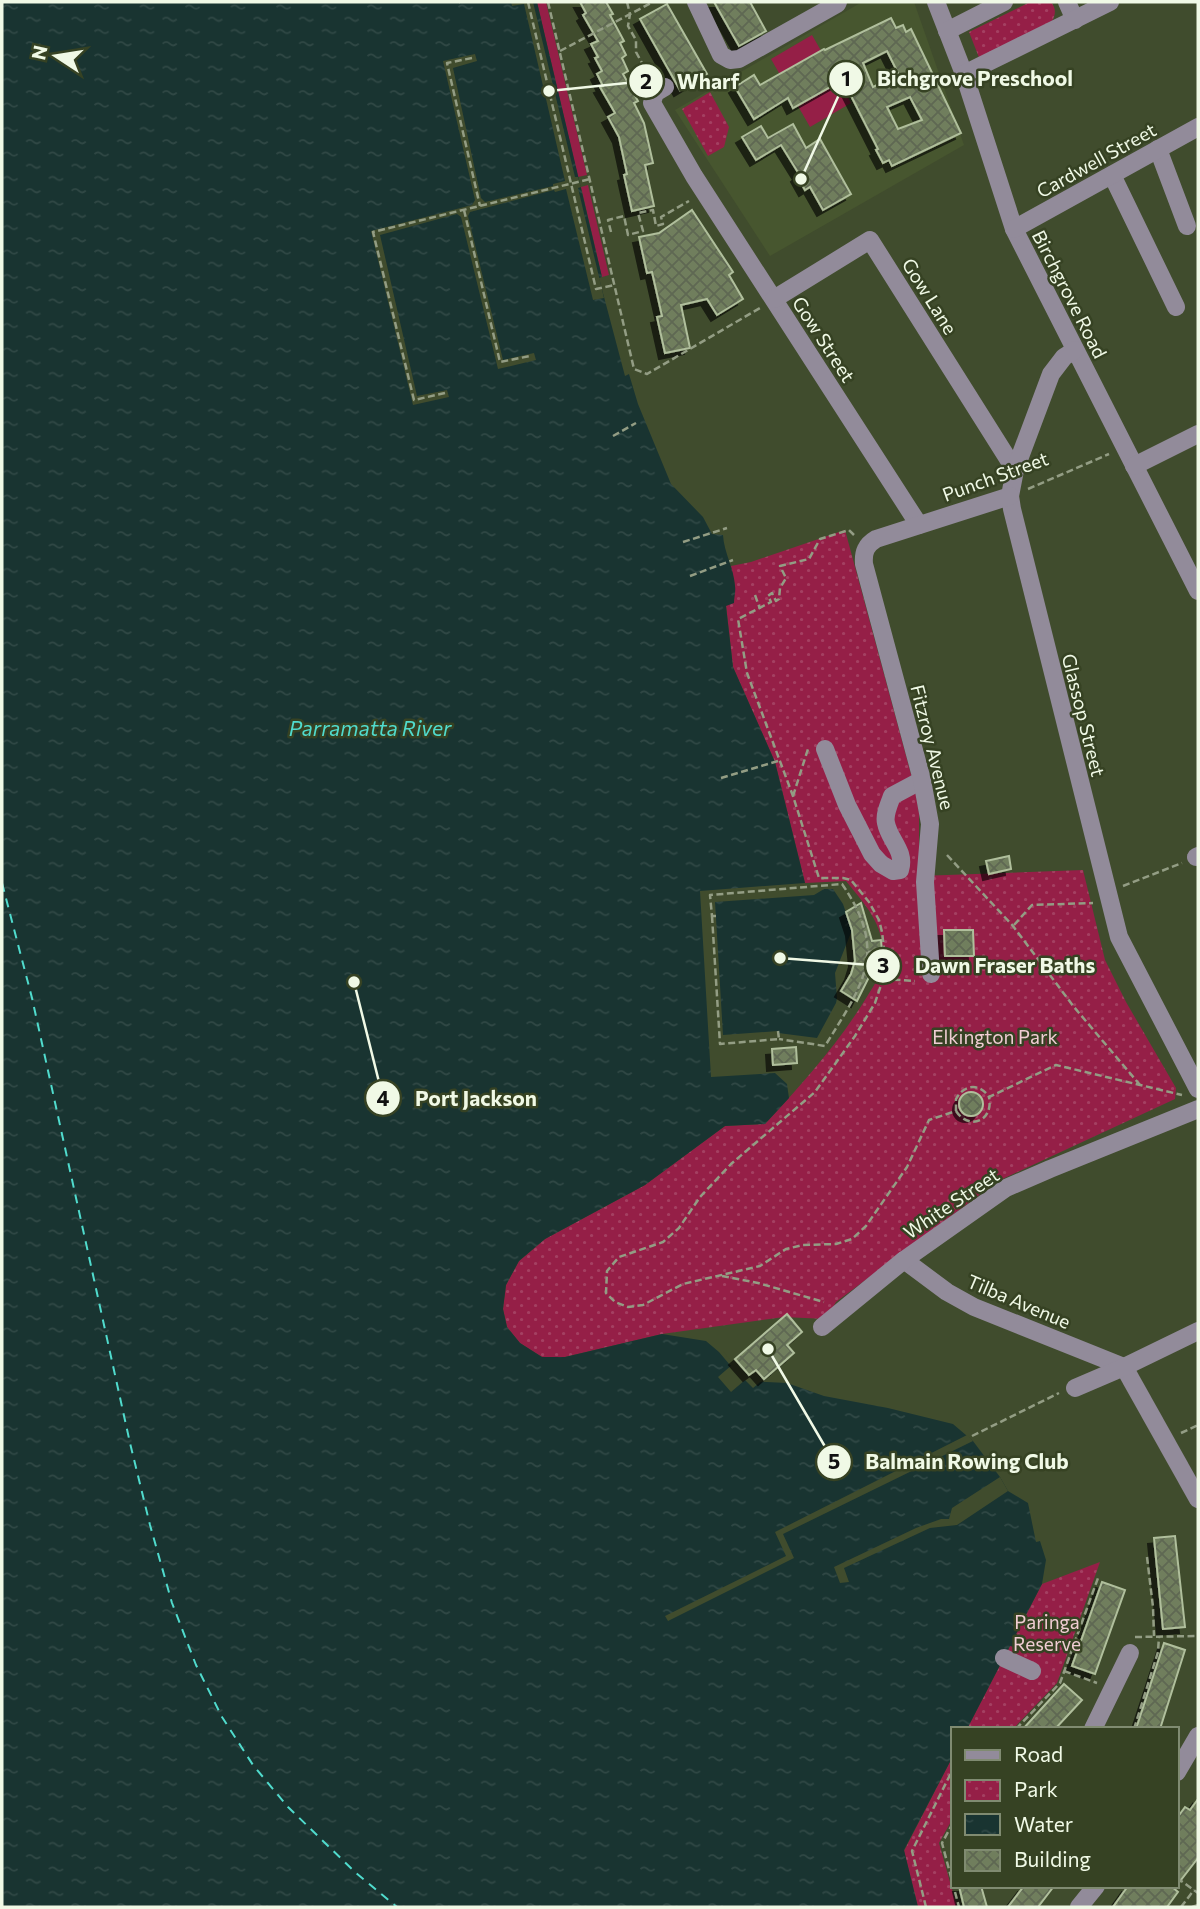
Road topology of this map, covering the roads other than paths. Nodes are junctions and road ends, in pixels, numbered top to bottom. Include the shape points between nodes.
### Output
1 (696, 2) edge
2 (838, 2) edge
3 (936, 2) edge
4 (1003, 2) edge
5 (1067, 2) edge
6 (1110, 2) edge
7 (1075, 20) junction
8 (947, 31) junction
9 (964, 74) junction
10 (662, 89) road end
11 (1198, 127) edge
12 (1158, 149) junction
13 (1112, 175) junction
14 (1187, 226) dead end
15 (1014, 229) junction
16 (774, 299) junction
17 (1176, 307) dead end
18 (1075, 350) junction
19 (1198, 434) edge
20 (1135, 466) junction
21 (1015, 470) junction
22 (1010, 496) junction
23 (919, 525) junction
24 (872, 543) joint
25 (1198, 591) edge
26 (825, 750) road end
27 (922, 780) junction
28 (926, 978) road end
29 (1192, 1064) edge
30 (1194, 1098) edge
31 (904, 1260) junction
32 (822, 1327) dead end
33 (1198, 1331) edge
34 (1124, 1367) junction
35 (1075, 1388) road end
36 (1198, 1499) edge
37 (1129, 1645) road end
38 (1004, 1658) dead end
39 (1032, 1671) dead end
40 (1094, 1727) edge
41 (1198, 1736) edge
42 (1179, 1769) edge
43 (1094, 1888) edge
44 (1079, 1907) edge

1 - 2 street via 720,55 730,60
3 - 8 street, Birchgrove Road
4 - 8 street
5 - 7 street
6 - 7 street
7 - 9 street
8 - 9 street, Birchgrove Road
9 - 15 street, Birchgrove Road
10 - 16 street, Gow Street via 652,97 653,105
11 - 12 street, Cardwell Street
12 - 13 street, Cardwell Street
12 - 14 street
13 - 15 street, Cardwell Street
13 - 17 street
15 - 18 street, Birchgrove Road
16 - 21 street, Gow Lane via 870,240
16 - 23 street, Gow Street
18 - 20 street, Birchgrove Road
18 - 21 street, Glassop Street via 1051,374
19 - 20 street
20 - 25 street, Birchgrove Road
21 - 22 street, Glassop Street
22 - 23 street, Punch Street
22 - 29 street, Glassop Street via 1119,937
23 - 24 street, Punch Street
24 - 27 street, Fitzroy Avenue via 864,553 864,564
26 - 27 street via 872,854 893,871 900,870 902,864 885,822 887,807 892,796
27 - 28 street, Fitzroy Avenue via 930,824
29 - 30 street, Glassop Street
30 - 31 street, White Street via 1006,1188
31 - 32 street, White Street
31 - 34 street, Tilba Avenue via 961,1301
33 - 34 street
34 - 35 street
34 - 36 street
37 - 40 street
38 - 39 street
41 - 42 street
43 - 44 street

